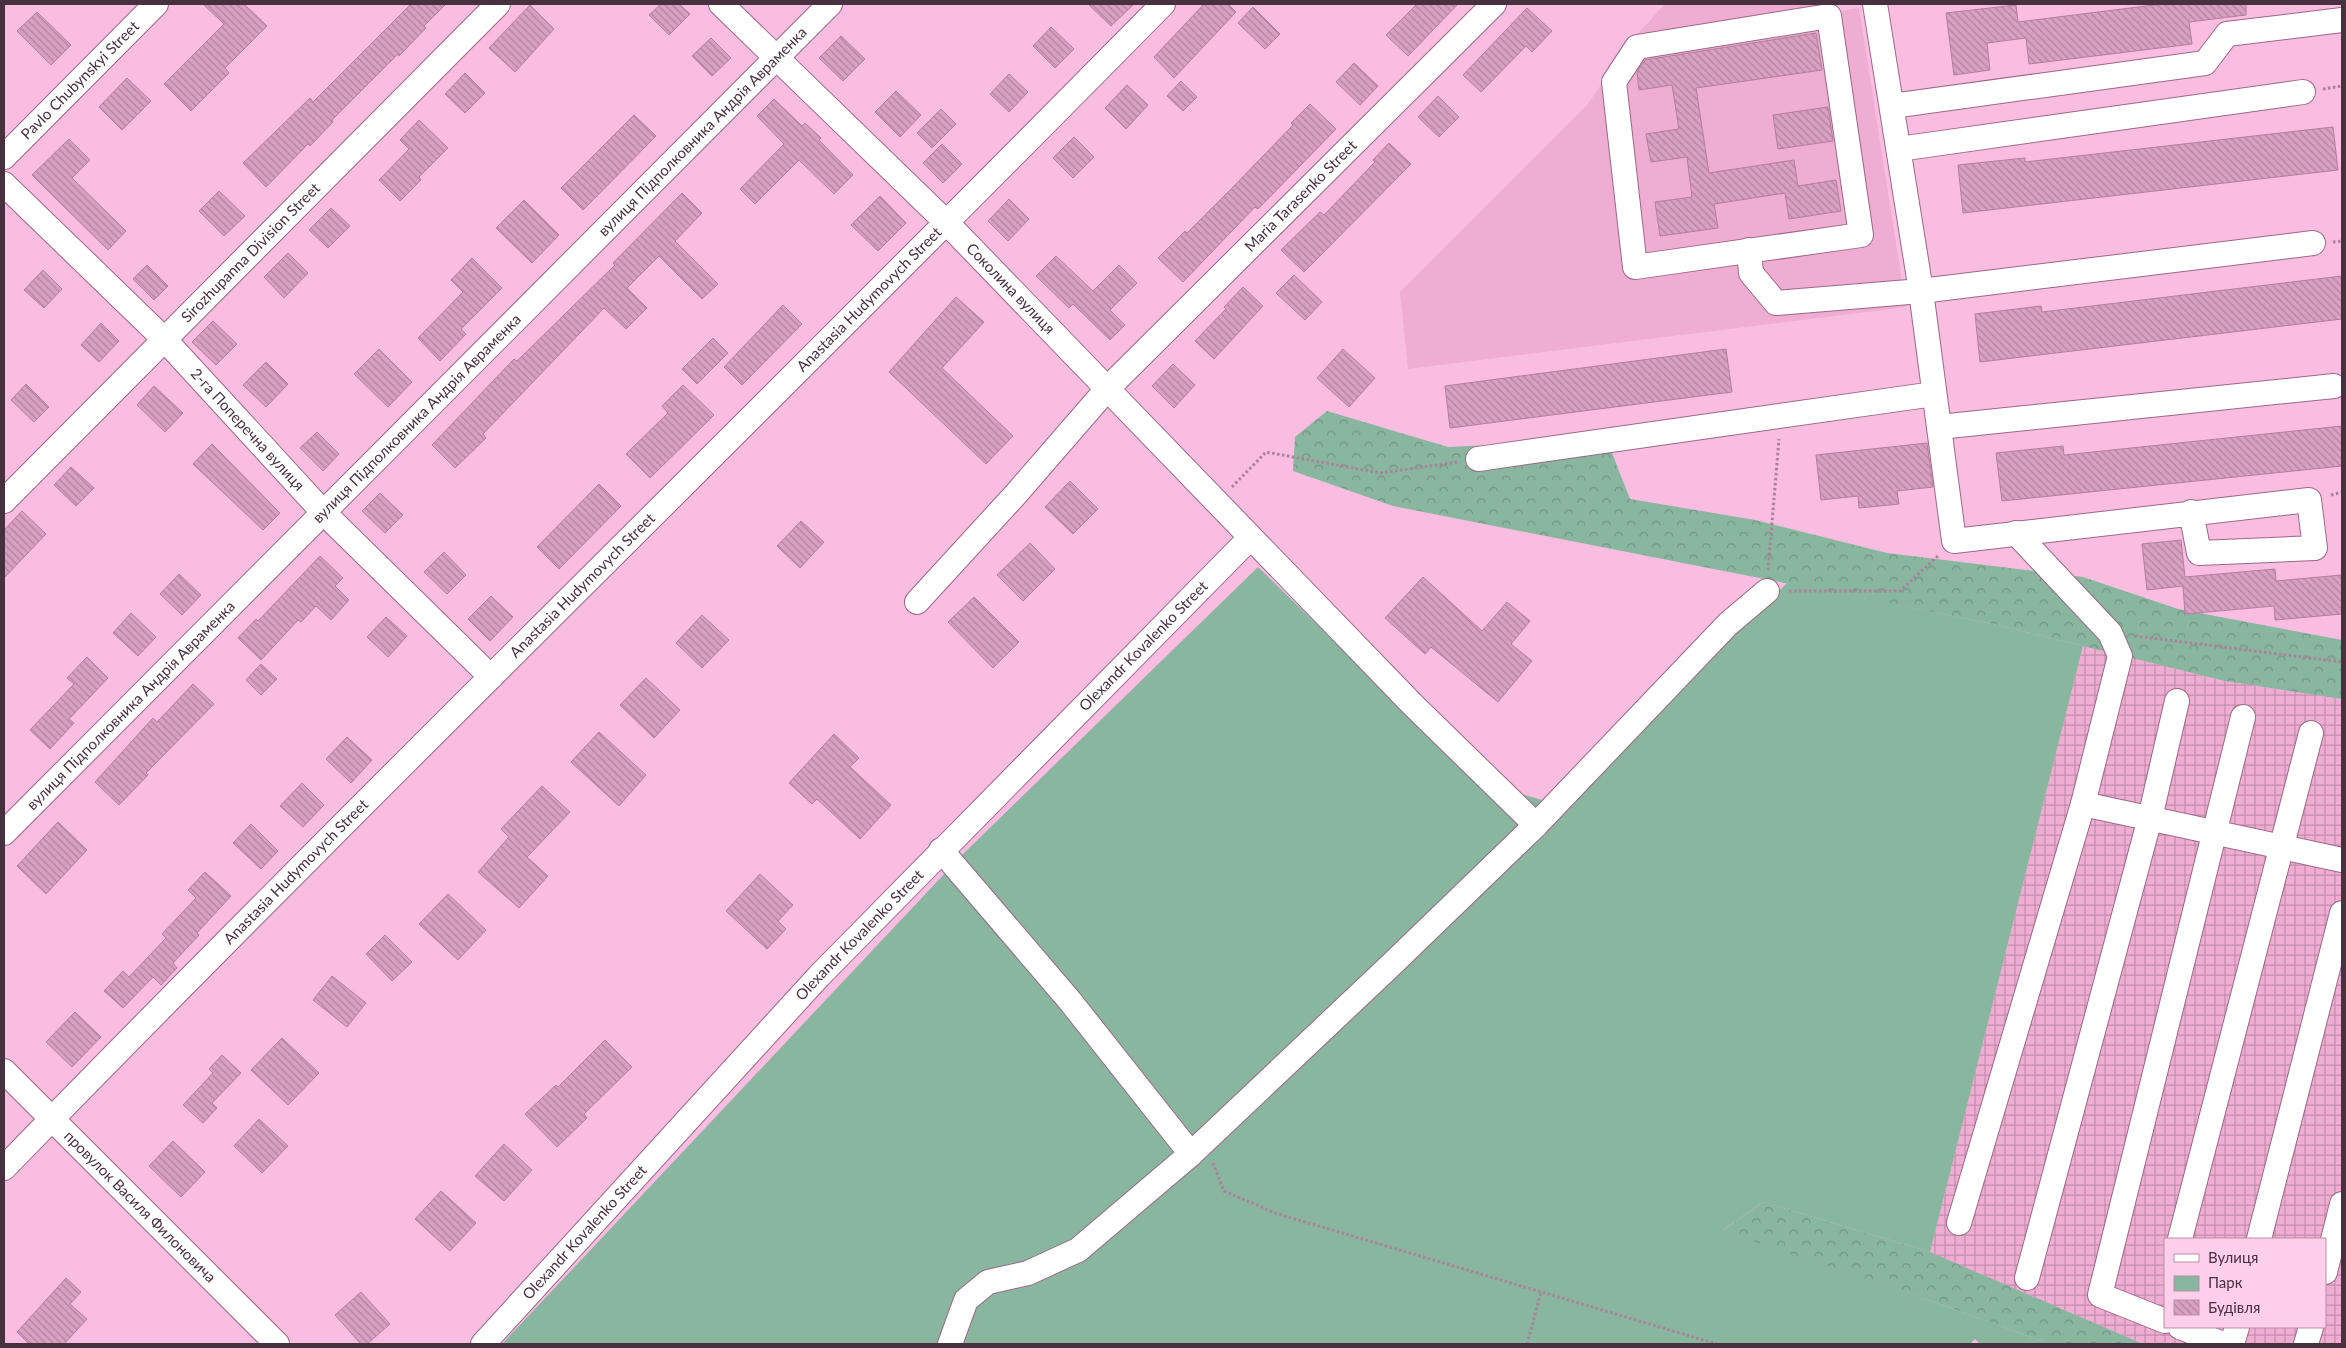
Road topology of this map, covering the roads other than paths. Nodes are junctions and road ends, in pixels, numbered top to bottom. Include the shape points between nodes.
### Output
1 (156, 4) edge
2 (498, 4) edge
3 (721, 4) edge
4 (830, 4) edge
5 (1163, 4) edge
6 (1494, 4) edge
7 (1875, 4) edge
8 (1829, 10) edge
9 (2342, 20) edge
10 (778, 59) junction
11 (2303, 92) dead end
12 (1892, 106) junction
13 (1899, 149) junction
14 (4, 157) edge
15 (4, 184) edge
16 (947, 224) junction
17 (2313, 243) dead end
18 (1749, 250) junction
19 (1921, 290) junction
20 (165, 340) junction
21 (2334, 386) dead end
22 (1107, 389) junction
23 (1934, 394) junction
24 (1939, 427) junction
25 (1478, 459) road end
26 (4, 501) edge
27 (2191, 512) junction
28 (324, 513) junction
29 (2016, 533) junction
30 (1250, 538) junction
31 (1767, 591) road end
32 (917, 602) dead end
33 (490, 677) junction
34 (2177, 701) dead end
35 (2243, 717) dead end
36 (2311, 733) dead end
37 (2083, 804) junction
38 (2150, 818) junction
39 (1536, 825) junction
40 (2213, 832) junction
41 (4, 833) edge
42 (2283, 847) junction
43 (941, 850) junction
44 (2342, 860) edge
45 (2342, 913) edge
46 (4, 1071) edge
47 (53, 1118) junction
48 (1198, 1147) junction
49 (4, 1168) edge
50 (2342, 1204) edge
51 (1959, 1223) dead end
52 (2180, 1238) edge
53 (2259, 1238) edge
54 (2326, 1268) edge
55 (2027, 1278) dead end
56 (2164, 1315) edge
57 (2191, 1328) edge
58 (2237, 1328) edge
59 (2311, 1328) edge
60 (277, 1344) edge
61 (483, 1344) edge
62 (950, 1344) edge
63 (2223, 1344) edge
64 (2232, 1344) edge
65 (2306, 1344) edge

1 - 14 street, Pavlo Chubynskyi Street
2 - 20 street, Sirozhupanna Division Street
3 - 10 street, Соколина вулиця
4 - 10 street, вулиця Підполковника Андрія Авраменка
5 - 16 street, Anastasia Hudymovych Street
6 - 22 street, Maria Tarasenko Street
7 - 12 street
8 - 18 street via 1861,235
8 - 18 street via 1637,47 1614,82 1635,266
9 - 12 street via 2227,34 2205,63
10 - 16 street, Соколина вулиця
10 - 28 street, вулиця Підполковника Андрія Авраменка
11 - 13 street
12 - 13 street
13 - 19 street
15 - 20 street, 2-га Поперечна вулиця
16 - 22 street, Соколина вулиця
16 - 33 street, Anastasia Hudymovych Street
17 - 19 street
18 - 19 street via 1751,272 1776,303
19 - 23 street
20 - 26 street, Sirozhupanna Division Street
20 - 28 street, 2-га Поперечна вулиця
21 - 24 street
22 - 30 street, Соколина вулиця via 1218,501
22 - 32 street, Maria Tarasenko Street
23 - 24 street
23 - 25 street
24 - 29 street via 1954,540
27 - 27 street via 2199,553 2315,548 2309,500
27 - 29 street
28 - 33 street, 2-га Поперечна вулиця
28 - 41 street, вулиця Підполковника Андрія Авраменка
29 - 37 street via 2110,633 2120,656
30 - 39 street, Соколина вулиця
30 - 43 street, Olexandr Kovalenko Street
31 - 39 street via 1728,624
33 - 47 street, Anastasia Hudymovych Street
34 - 38 street
35 - 40 street
36 - 42 street
37 - 38 street
37 - 51 street
38 - 40 street
38 - 55 street
39 - 48 street
40 - 42 street
40 - 56 street via 2100,1295
42 - 44 street
42 - 52 street
43 - 48 street
43 - 61 street, Olexandr Kovalenko Street via 819,976
45 - 53 street
46 - 47 street, провулок Василя Филоновича
47 - 49 street, Anastasia Hudymovych Street
47 - 60 street, провулок Василя Филоновича
48 - 62 street via 1078,1250 1028,1273 988,1282 966,1300
50 - 54 street
57 - 63 street
58 - 64 street
59 - 65 street

